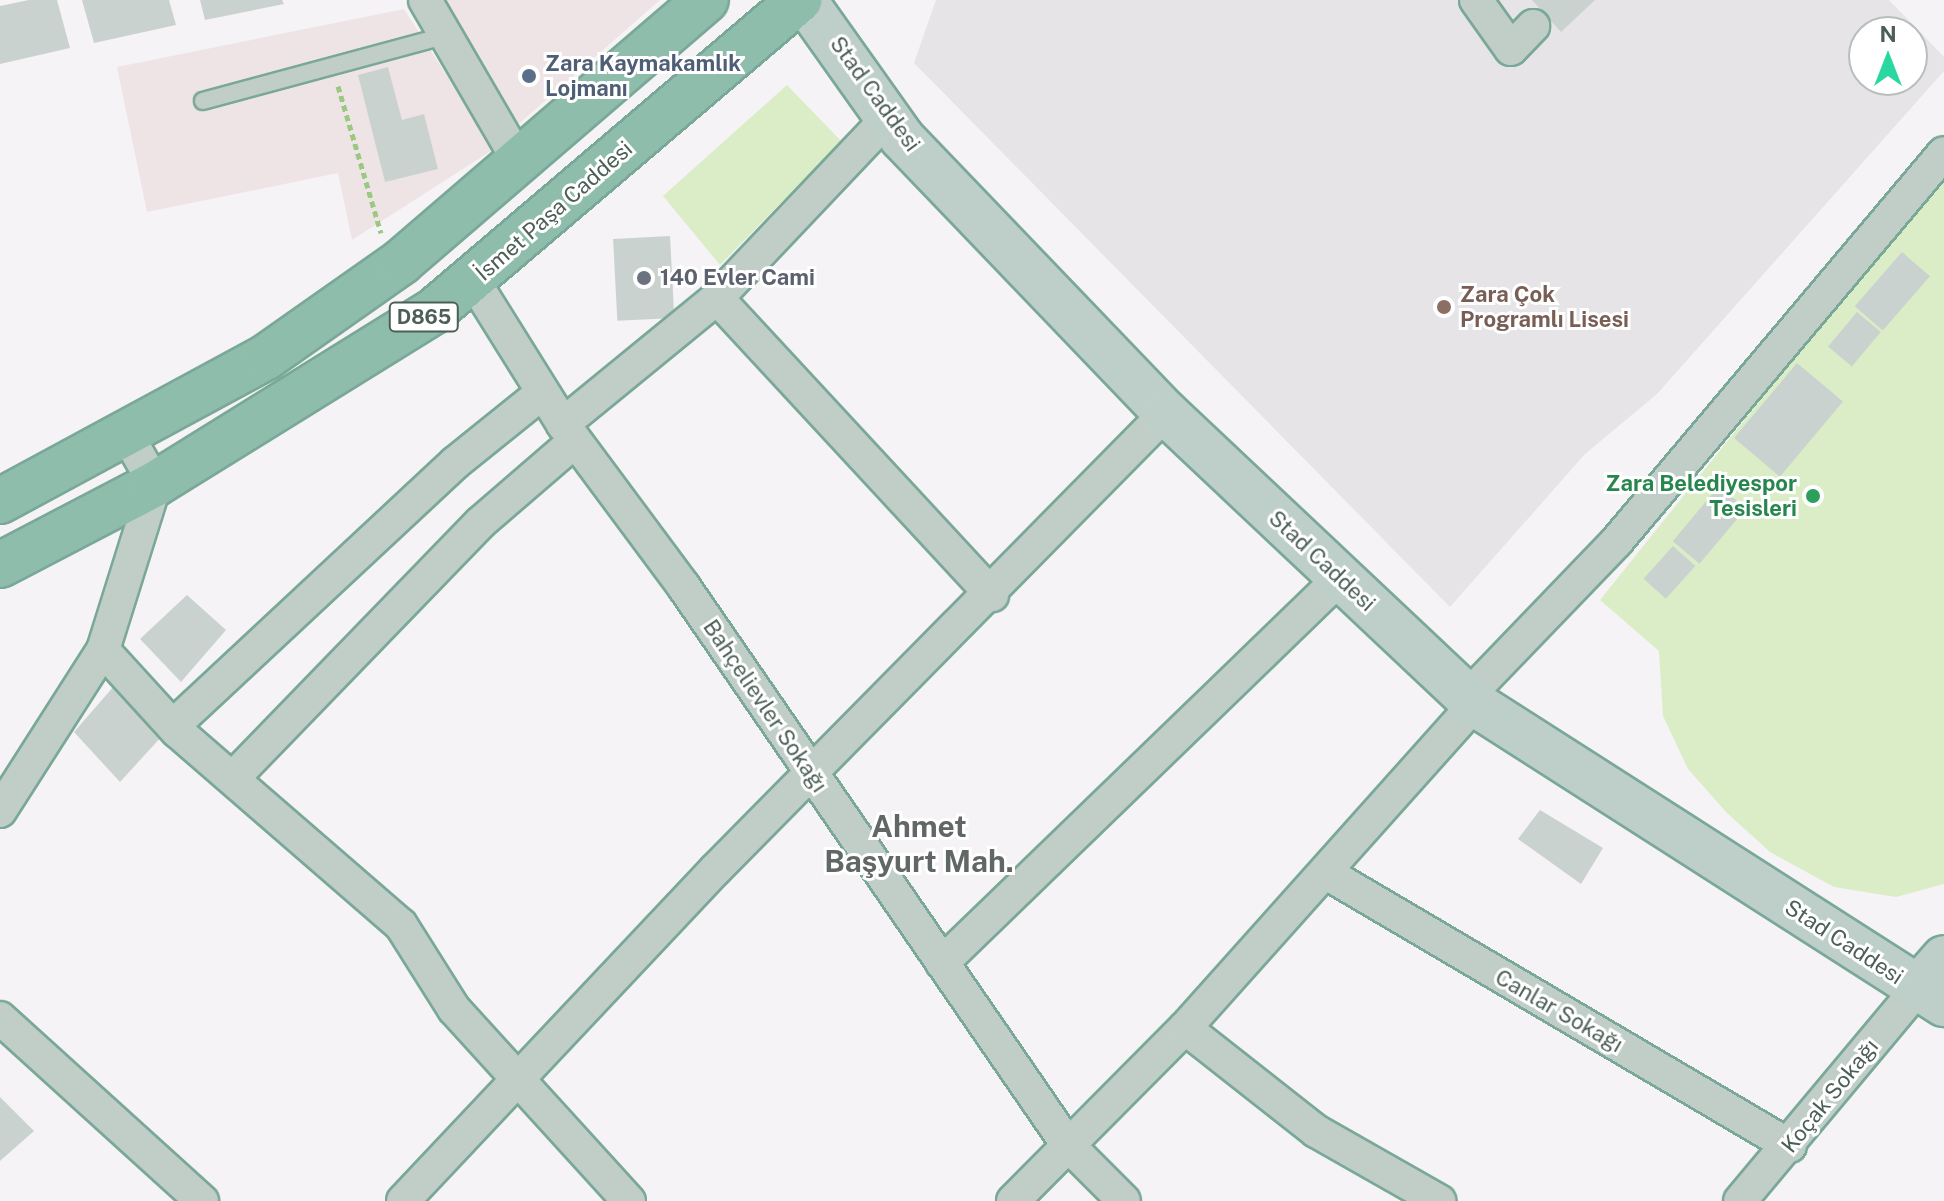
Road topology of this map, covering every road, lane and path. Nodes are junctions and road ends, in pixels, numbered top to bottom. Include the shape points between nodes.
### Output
1 (425, 0) edge
2 (706, 0) edge
3 (801, 0) edge
4 (1476, 0) edge
5 (1533, 26) dead end
6 (444, 36) junction
7 (333, 66) junction
8 (203, 101) dead end
9 (888, 118) junction
10 (1944, 153) edge
11 (520, 163) junction
12 (401, 262) junction
13 (473, 280) junction
14 (717, 298) junction
15 (542, 393) junction
16 (1166, 413) junction
17 (569, 433) junction
18 (127, 435) junction
19 (155, 484) junction
20 (0, 501) edge
21 (0, 565) edge
22 (1340, 578) junction
23 (992, 595) junction
24 (103, 650) junction
25 (1471, 700) junction
26 (173, 726) junction
27 (813, 775) junction
28 (235, 776) junction
29 (0, 811) edge
30 (1328, 874) junction
31 (942, 963) junction
32 (1935, 984) edge
33 (0, 1018) edge
34 (1185, 1028) junction
35 (522, 1079) junction
36 (1068, 1145) junction
37 (1790, 1146) junction
38 (202, 1201) edge
39 (403, 1201) edge
40 (629, 1201) edge
41 (1013, 1201) edge
42 (1124, 1201) edge
43 (1439, 1201) edge
44 (1740, 1201) edge

1 - 6 street
2 - 11 highway, D865
3 - 9 street, Stad Caddesi
3 - 13 highway, İsmet Paşa Caddesi / D865
4 - 5 street via 1511,49
6 - 7 lane
6 - 11 street
7 - 8 lane
7 - 12 path via 375,225
9 - 14 street
9 - 16 street, Stad Caddesi
10 - 25 street via 1617,541
11 - 12 highway, D865
12 - 18 highway, D865 via 266,357
13 - 15 street, Bahçelievler Sokağı
13 - 19 highway, İsmet Paşa Caddesi / D865 via 303,397
14 - 17 street
14 - 23 street
15 - 17 street, Bahçelievler Sokağı
15 - 26 street via 455,463
16 - 22 street, Stad Caddesi
16 - 23 street
17 - 27 street, Bahçelievler Sokağı
17 - 28 street
18 - 19 street
18 - 20 highway, D865
19 - 21 highway, İsmet Paşa Caddesi / D865
19 - 24 street
22 - 25 street, Stad Caddesi
22 - 31 street
23 - 27 street
24 - 26 street
24 - 29 street
25 - 30 street
25 - 32 street, Stad Caddesi
26 - 28 street
27 - 31 street, Bahçelievler Sokağı
27 - 35 street
28 - 35 street via 401,925 454,1009
30 - 34 street
30 - 37 street, Canlar Sokağı
31 - 36 street, Bahçelievler Sokağı
32 - 37 street, Koçak Sokağı
33 - 38 street
34 - 36 street
34 - 43 street via 1316,1131
35 - 39 street
35 - 40 street
36 - 41 street
36 - 42 street, Bahçelievler Sokağı
37 - 44 street, Koçak Sokağı

